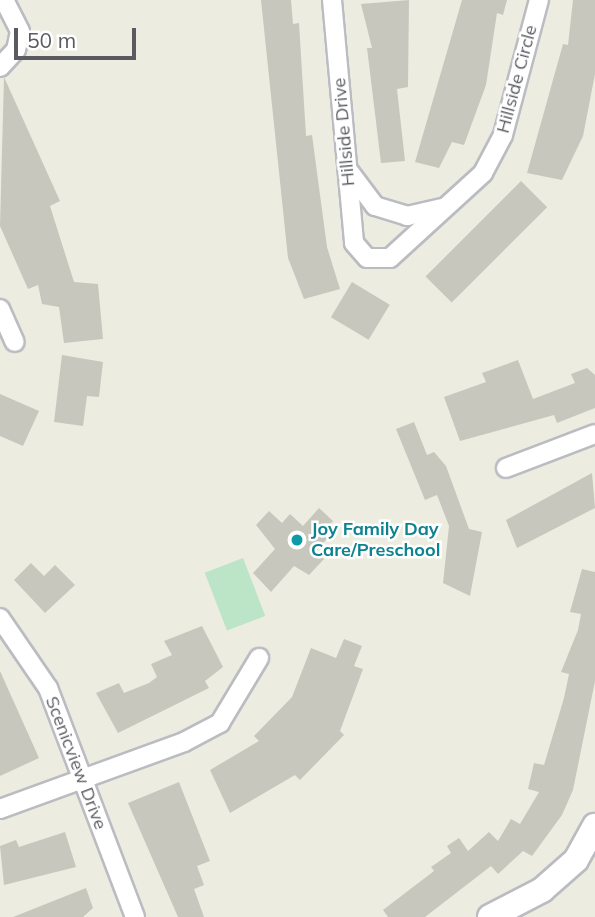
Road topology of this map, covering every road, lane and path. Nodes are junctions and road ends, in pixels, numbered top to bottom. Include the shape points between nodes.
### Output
1 (4, 0) edge
2 (332, 0) edge
3 (539, 0) edge
4 (0, 67) edge
5 (348, 170) junction
6 (443, 208) junction
7 (367, 258) joint
8 (0, 309) edge
9 (15, 342) dead end
10 (595, 435) edge
11 (506, 468) dead end
12 (0, 618) edge
13 (259, 658) dead end
14 (83, 781) junction
15 (0, 809) edge
16 (595, 826) edge
17 (135, 917) edge
18 (490, 917) edge

1 - 4 street via 20,31 16,50
2 - 5 street, Hillside Drive
3 - 6 street, Hillside Circle via 503,135 483,173
5 - 6 street via 375,206 407,216
5 - 7 street, Hillside Drive via 354,243
6 - 7 street, Hillside Circle via 390,258
8 - 9 street
10 - 11 street
12 - 14 street, Scenicview Drive via 48,688
13 - 14 street via 220,723
14 - 15 street
14 - 17 street, Scenicview Drive
16 - 18 street via 576,860 542,890

